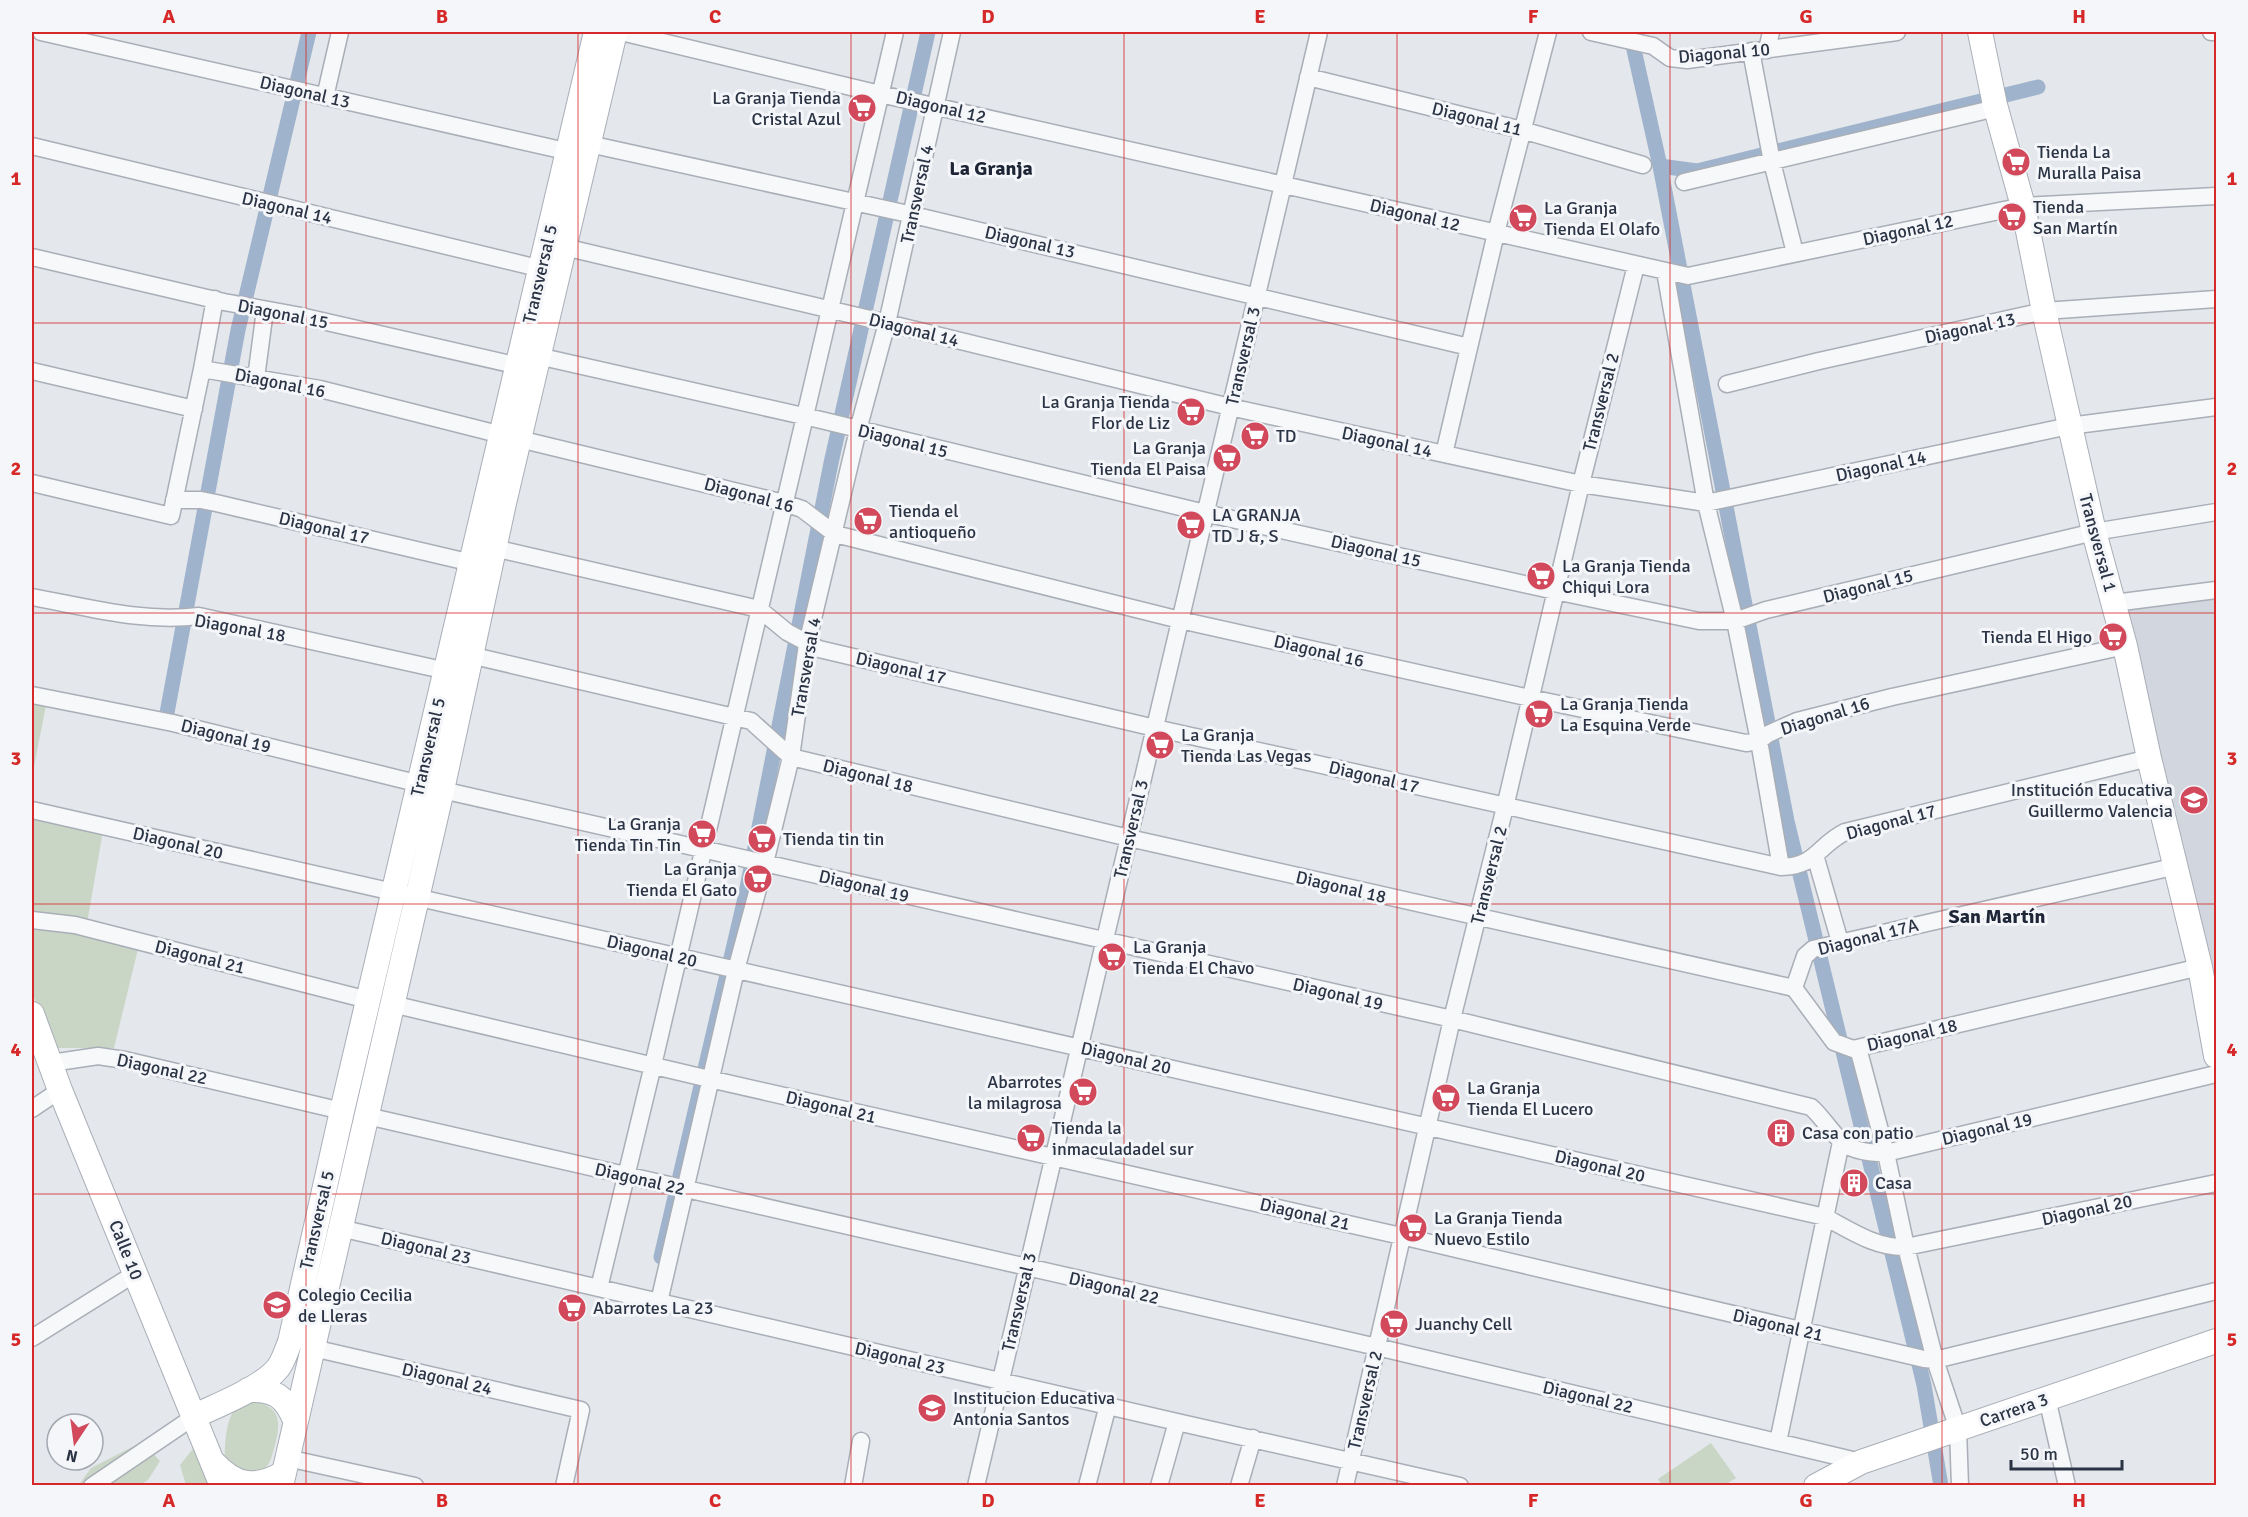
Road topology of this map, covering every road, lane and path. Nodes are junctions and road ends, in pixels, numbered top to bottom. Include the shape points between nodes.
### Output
1 (41, 32) edge
2 (340, 32) edge
3 (596, 32) edge
4 (615, 32) edge
5 (621, 32) edge
6 (895, 32) edge
7 (952, 32) edge
8 (1319, 32) edge
9 (1548, 32) edge
10 (1771, 32) edge
11 (1897, 32) edge
12 (1980, 32) edge
13 (2211, 32) edge
14 (2217, 32) edge
15 (1600, 33) edge
16 (1648, 40) edge
17 (1759, 50) junction
18 (1308, 77) junction
19 (884, 94) junction
20 (321, 96) junction
21 (1994, 99) junction
22 (931, 105) junction
23 (1522, 130) junction
24 (32, 146) edge
25 (579, 148) junction
26 (1772, 162) junction
27 (1643, 165) dead end
28 (1684, 183) dead end
29 (1283, 185) junction
30 (2217, 196) edge
31 (855, 203) junction
32 (2023, 206) junction
33 (909, 214) junction
34 (1496, 233) junction
35 (564, 247) junction
36 (1795, 254) junction
37 (32, 256) edge
38 (1636, 265) junction
39 (542, 269) junction
40 (1676, 274) junction
41 (1257, 295) junction
42 (2217, 299) edge
43 (219, 301) junction
44 (258, 309) junction
45 (830, 309) junction
46 (2044, 311) junction
47 (884, 322) junction
48 (1469, 347) junction
49 (529, 361) junction
50 (202, 369) junction
51 (32, 371) edge
52 (256, 378) junction
53 (1727, 384) dead end
54 (2217, 407) edge
55 (1230, 408) junction
56 (194, 409) junction
57 (813, 418) junction
58 (2069, 426) junction
59 (852, 428) junction
60 (511, 437) junction
61 (1444, 454) junction
62 (32, 483) edge
63 (1581, 484) junction
64 (1714, 501) junction
65 (784, 503) junction
66 (173, 508) junction
67 (2217, 512) edge
68 (1205, 513) junction
69 (830, 531) junction
70 (2094, 532) junction
71 (494, 548) junction
72 (472, 563) junction
73 (2217, 590) edge
74 (1555, 591) junction
75 (32, 597) edge
76 (2114, 603) junction
77 (759, 609) junction
78 (1180, 620) junction
79 (1739, 620) junction
80 (798, 639) junction
81 (2125, 646) junction
82 (470, 655) junction
83 (447, 671) junction
84 (32, 695) edge
85 (1530, 699) junction
86 (742, 719) junction
87 (1155, 728) junction
88 (1764, 738) junction
89 (786, 754) junction
90 (2149, 758) junction
91 (431, 787) junction
92 (1505, 807) junction
93 (32, 810) edge
94 (1129, 838) junction
95 (703, 850) junction
96 (1812, 859) junction
97 (761, 862) junction
98 (2176, 866) junction
99 (1787, 867) junction
100 (394, 892) junction
101 (417, 897) junction
102 (1478, 918) junction
103 (32, 920) edge
104 (1104, 941) junction
105 (1837, 943) junction
106 (677, 956) junction
107 (2200, 967) junction
108 (734, 970) junction
109 (1794, 988) junction
110 (368, 1000) junction
111 (392, 1004) junction
112 (32, 1014) edge
113 (1452, 1019) junction
114 (1079, 1048) junction
115 (1856, 1049) junction
116 (2217, 1056) edge
117 (51, 1063) junction
118 (653, 1065) junction
119 (2217, 1074) edge
120 (708, 1079) junction
121 (60, 1090) junction
122 (32, 1109) edge
123 (342, 1111) junction
124 (367, 1116) junction
125 (1427, 1127) junction
126 (1841, 1142) junction
127 (1882, 1153) junction
128 (1054, 1157) junction
129 (626, 1176) junction
130 (2217, 1183) edge
131 (681, 1189) junction
132 (1825, 1217) junction
133 (340, 1228) junction
134 (1401, 1236) junction
135 (1899, 1247) junction
136 (1027, 1269) junction
137 (136, 1273) junction
138 (599, 1288) junction
139 (2217, 1291) edge
140 (659, 1302) junction
141 (1801, 1330) junction
142 (32, 1338) edge
143 (2217, 1341) edge
144 (1377, 1347) junction
145 (313, 1348) junction
146 (1930, 1359) junction
147 (1000, 1381) junction
148 (248, 1390) junction
149 (2047, 1398) junction
150 (1108, 1405) junction
151 (195, 1416) junction
152 (295, 1420) junction
153 (1177, 1422) junction
154 (1953, 1431) junction
155 (1253, 1438) junction
156 (861, 1441) dead end
157 (1778, 1442) junction
158 (1351, 1460) junction
159 (212, 1461) junction
160 (1860, 1462) junction
161 (284, 1472) edge
162 (92, 1485) edge
163 (222, 1485) edge
164 (415, 1485) edge
165 (564, 1485) edge
166 (854, 1485) edge
167 (976, 1485) edge
168 (1087, 1485) edge
169 (1159, 1485) edge
170 (1239, 1485) edge
171 (1345, 1485) edge
172 (1460, 1485) edge
173 (1816, 1485) edge
174 (1960, 1485) edge
175 (2067, 1485) edge

1 - 20 street, Diagonal 13
2 - 20 street
3 - 25 street, Transversal 5
4 - 25 street, Transversal 5
5 - 19 street, Diagonal 12
6 - 19 street
7 - 22 street, Transversal 4
8 - 18 street, Transversal 3
9 - 23 street
10 - 17 street
11 - 17 street, Diagonal 10
12 - 21 street, Transversal 1
13 - 14 street
15 - 16 street, Diagonal 10
16 - 17 street, Diagonal 10 via 1671,58 1687,60
17 - 26 street
18 - 23 street, Diagonal 11
18 - 29 street, Transversal 3
19 - 22 street, Diagonal 12
19 - 31 street
20 - 25 street, Diagonal 13
21 - 26 street
21 - 32 street, Transversal 1
22 - 29 street, Diagonal 12
22 - 33 street, Transversal 4
23 - 27 street, Diagonal 11
23 - 34 street
24 - 39 street, Diagonal 14
25 - 31 street, Diagonal 13
25 - 35 street, Transversal 5
25 - 39 street, Transversal 5
26 - 28 street
26 - 36 street
29 - 34 street, Diagonal 12
29 - 41 street, Transversal 3
30 - 32 street, Diagonal 12
31 - 33 street, Diagonal 13
31 - 45 street
32 - 36 street, Diagonal 12
32 - 46 street, Transversal 1
33 - 41 street, Diagonal 13
33 - 47 street, Transversal 4
34 - 38 street, Diagonal 12
34 - 48 street
35 - 45 street, Diagonal 14
35 - 49 street, Transversal 5
36 - 40 street, Diagonal 12
37 - 43 street, Diagonal 15
38 - 40 street, Diagonal 12
38 - 63 street, Transversal 2
39 - 49 street, Transversal 5
40 - 64 street
41 - 48 street, Diagonal 13
41 - 55 street, Transversal 3
42 - 46 street, Diagonal 13
43 - 44 street, Diagonal 15
43 - 50 street
44 - 49 street, Diagonal 15
44 - 52 street
45 - 47 street, Diagonal 14
45 - 57 street
46 - 53 street, Diagonal 13
46 - 58 street, Transversal 1
47 - 55 street, Diagonal 14
47 - 59 street, Transversal 4
48 - 61 street
49 - 57 street, Diagonal 15
49 - 60 street, Transversal 5
50 - 52 street, Diagonal 16
50 - 56 street
51 - 56 street
52 - 60 street, Diagonal 16 via 320,389
54 - 58 street, Diagonal 14
55 - 61 street, Diagonal 14
55 - 68 street, Transversal 3
56 - 66 street
57 - 59 street, Diagonal 15
57 - 65 street
58 - 64 street, Diagonal 14
58 - 70 street, Transversal 1
59 - 68 street, Diagonal 15
59 - 69 street, Transversal 4
60 - 65 street, Diagonal 16
60 - 71 street, Transversal 5
60 - 72 street, Transversal 5
61 - 63 street, Diagonal 14
62 - 66 street, Diagonal 17
63 - 64 street, Diagonal 14
63 - 74 street, Transversal 2
64 - 79 street
65 - 69 street, Diagonal 16 via 802,509
65 - 77 street
66 - 72 street, Diagonal 17 via 208,501
67 - 70 street, Diagonal 15
68 - 74 street, Diagonal 15
68 - 78 street, Transversal 3
69 - 78 street, Diagonal 16
69 - 80 street, Transversal 4
70 - 76 street, Transversal 1
70 - 79 street, Diagonal 15 via 1766,610
71 - 77 street, Diagonal 17
71 - 82 street, Transversal 5
72 - 83 street, Transversal 5
73 - 76 street
74 - 79 street, Diagonal 15 via 1699,621
74 - 85 street, Transversal 2
75 - 83 street, Diagonal 18 via 142,618 199,616
76 - 81 street, Transversal 1
77 - 80 street, Diagonal 17
77 - 86 street
78 - 85 street, Diagonal 16
78 - 87 street, Transversal 3
79 - 88 street
80 - 87 street, Diagonal 17 via 819,649
80 - 89 street, Transversal 4
81 - 88 street, Diagonal 16 via 1797,721
81 - 90 street, Transversal 1
82 - 86 street
82 - 91 street, Transversal 5
83 - 91 street, Transversal 5
84 - 91 street, Diagonal 19 via 173,723
85 - 88 street, Diagonal 16 via 1746,743
85 - 92 street, Transversal 2
86 - 89 street
86 - 95 street
87 - 92 street, Diagonal 17
87 - 94 street, Transversal 3
88 - 99 street
89 - 94 street, Diagonal 18
89 - 97 street, Transversal 4
90 - 96 street, Diagonal 17 via 1845,832 1831,839
90 - 98 street, Transversal 1
91 - 95 street, Diagonal 19
91 - 100 street, Transversal 5
91 - 101 street, Transversal 5
92 - 99 street, Diagonal 17
92 - 102 street, Transversal 2
93 - 100 street, Diagonal 20
94 - 102 street, Diagonal 18
94 - 104 street, Transversal 3
95 - 97 street, Diagonal 19
95 - 106 street
96 - 99 street, Diagonal 17
96 - 105 street
97 - 104 street, Diagonal 19
97 - 108 street, Transversal 4
98 - 105 street, Diagonal 17A
98 - 107 street, Transversal 1
100 - 101 street, Diagonal 20
100 - 110 street, Transversal 5
101 - 106 street, Diagonal 20
101 - 111 street, Transversal 5
102 - 109 street, Diagonal 18
102 - 113 street, Transversal 2
103 - 110 street, Diagonal 21 via 75,925
104 - 113 street, Diagonal 19
104 - 114 street, Transversal 3
105 - 109 street, Diagonal 17A via 1813,949 1805,956
106 - 108 street, Diagonal 20
106 - 118 street
107 - 115 street, Diagonal 18
107 - 116 street, Transversal 1
108 - 114 street, Diagonal 20
108 - 120 street, Transversal 4
109 - 115 street, Diagonal 18 via 1834,1042
110 - 123 street, Transversal 5
111 - 118 street, Diagonal 21
111 - 124 street, Transversal 5
112 - 117 street, Calle 10
113 - 125 street, Transversal 2
113 - 126 street, Diagonal 19 via 1811,1107
114 - 125 street, Diagonal 20
114 - 128 street, Transversal 3
115 - 127 street
117 - 121 street, Calle 10
117 - 123 street, Diagonal 22 via 98,1056 125,1060
118 - 120 street, Diagonal 21
118 - 129 street
119 - 127 street, Diagonal 19
120 - 128 street, Diagonal 21
120 - 131 street, Transversal 4
121 - 122 street
121 - 137 street, Calle 10
123 - 148 street, Transversal 5 via 290,1342 276,1370
124 - 129 street, Diagonal 22
124 - 133 street, Transversal 5
125 - 132 street, Diagonal 20
125 - 134 street, Transversal 2
126 - 127 street, Diagonal 19 via 1861,1151
126 - 132 street
127 - 135 street
128 - 134 street, Diagonal 21
128 - 136 street, Transversal 3
129 - 131 street, Diagonal 22
129 - 138 street
130 - 135 street, Diagonal 20
131 - 136 street, Diagonal 22
131 - 140 street, Transversal 4
132 - 135 street, Diagonal 20 via 1871,1241
132 - 141 street
133 - 138 street, Diagonal 23
133 - 145 street, Transversal 5
134 - 141 street, Diagonal 21
134 - 144 street, Transversal 2
135 - 146 street
136 - 144 street, Diagonal 22
136 - 147 street, Transversal 3
137 - 142 street
137 - 151 street, Calle 10
138 - 140 street, Diagonal 23
139 - 146 street, Diagonal 21
140 - 147 street, Diagonal 23
141 - 146 street, Diagonal 21
141 - 157 street
143 - 149 street, Carrera 3
144 - 157 street, Diagonal 22
144 - 158 street, Transversal 2
145 - 152 street, Transversal 5
145 - 165 street, Diagonal 24 via 581,1410
146 - 154 street
147 - 150 street, Diagonal 23
147 - 167 street, Transversal 3
148 - 151 street, Transversal 5
148 - 152 street via 278,1395
149 - 154 street, Carrera 3
149 - 175 street
150 - 153 street, Diagonal 23
150 - 168 street
151 - 159 street, Calle 10
151 - 162 street
152 - 161 street
153 - 155 street, Diagonal 23
153 - 169 street
154 - 160 street, Carrera 3
154 - 174 street
155 - 158 street, Diagonal 23
155 - 170 street
156 - 166 street
157 - 160 street, Diagonal 22
158 - 171 street, Transversal 2
158 - 172 street, Diagonal 23
159 - 161 street via 223,1473 254,1484 270,1481
159 - 163 street, Calle 10
160 - 173 street, Carrera 3
161 - 164 street

